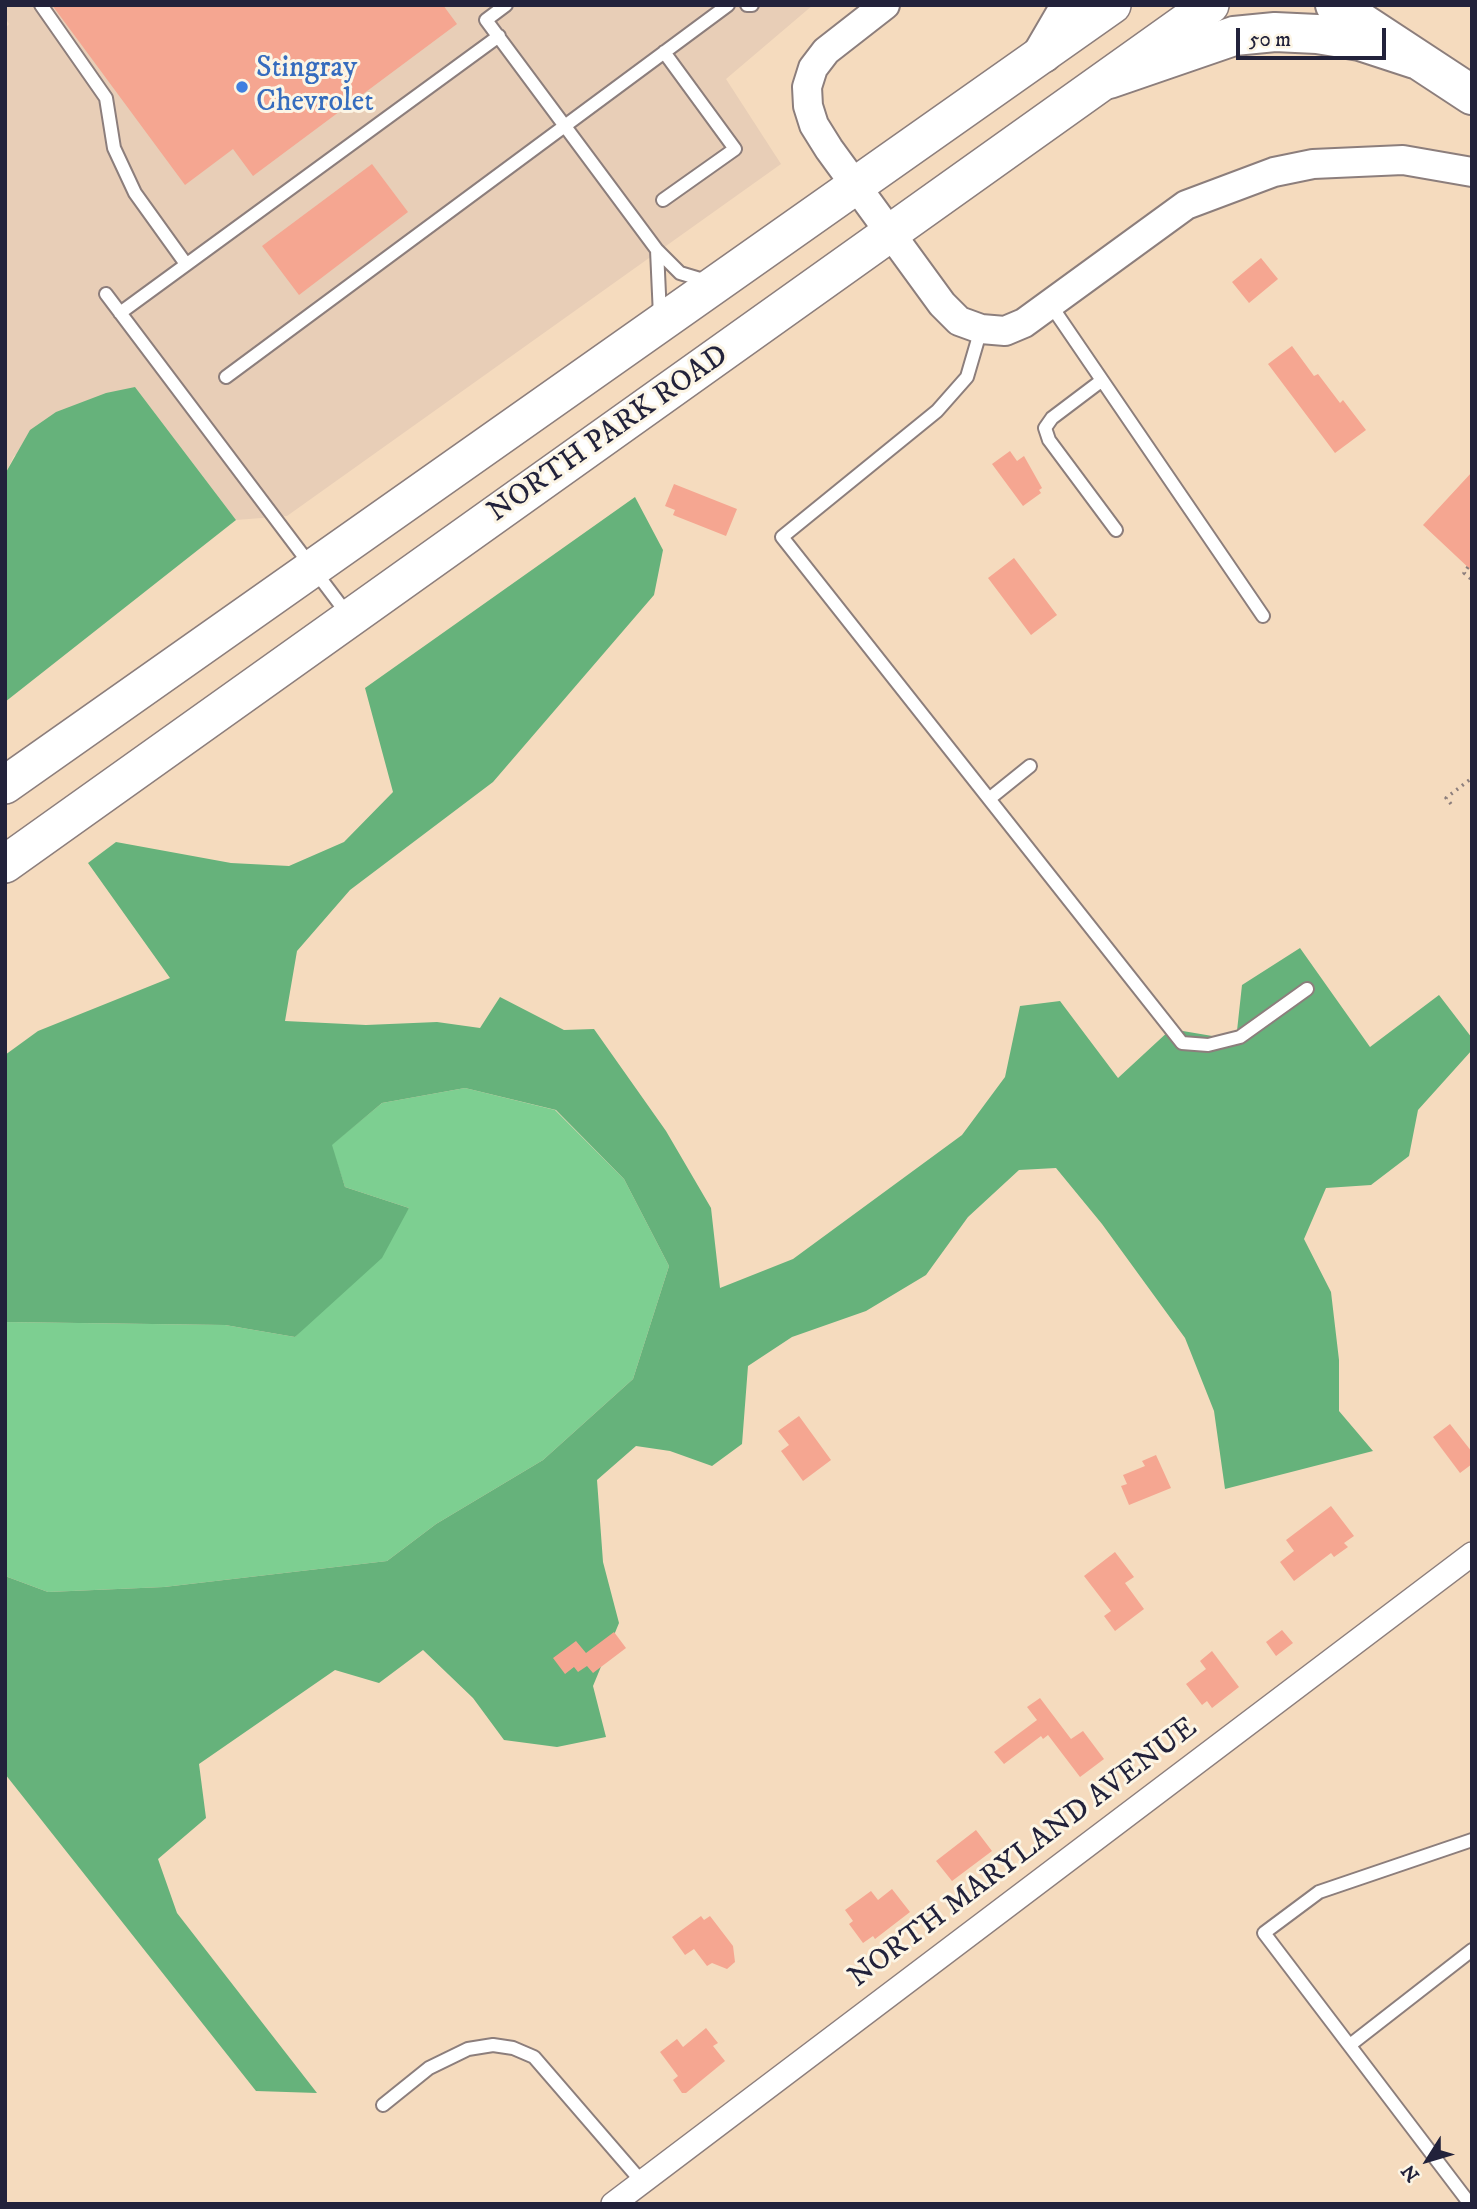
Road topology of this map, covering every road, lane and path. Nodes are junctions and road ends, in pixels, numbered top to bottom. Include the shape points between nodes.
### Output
1 (41, 5) edge
2 (506, 5) edge
3 (728, 5) edge
4 (885, 5) edge
5 (1071, 5) edge
6 (1112, 5) edge
7 (1210, 5) edge
8 (1335, 5) edge
9 (499, 36) junction
10 (664, 52) junction
11 (1043, 53) junction
12 (1415, 59) junction
13 (1108, 79) junction
14 (1472, 95) edge
15 (564, 125) junction
16 (1472, 172) edge
17 (857, 186) junction
18 (663, 200) dead end
19 (892, 234) junction
20 (657, 250) junction
21 (186, 264) junction
22 (716, 284) junction
23 (106, 294) dead end
24 (1050, 304) junction
25 (120, 313) junction
26 (661, 323) junction
27 (981, 330) junction
28 (226, 377) dead end
29 (1101, 381) junction
30 (1116, 530) dead end
31 (310, 568) junction
32 (1468, 568) dead end
33 (1472, 580) edge
34 (1263, 616) dead end
35 (351, 619) junction
36 (1030, 766) dead end
37 (1472, 778) edge
38 (5, 785) edge
39 (989, 799) junction
40 (1451, 804) dead end
41 (5, 864) edge
42 (1307, 989) dead end
43 (1472, 1554) edge
44 (1472, 1840) edge
45 (1472, 1950) edge
46 (1350, 2045) junction
47 (383, 2105) dead end
48 (642, 2182) junction
49 (613, 2204) edge
50 (1471, 2204) edge

1 - 21 lane via 106,98 114,148 135,193
2 - 9 lane via 486,20
3 - 10 lane
4 - 17 street via 826,51 813,68 807,87 814,125
5 - 11 highway
6 - 11 main road, NORTH PARK ROAD
7 - 13 main road, NORTH PARK ROAD
8 - 12 highway
9 - 15 lane
9 - 21 lane
10 - 15 lane
10 - 18 lane via 734,149
11 - 17 main road, NORTH PARK ROAD
12 - 13 highway via 1360,41 1275,32 1234,36
12 - 14 highway
13 - 19 main road, NORTH PARK ROAD
15 - 20 lane
15 - 28 lane
16 - 24 street via 1403,160 1356,160 1263,176 1186,205
17 - 19 street
17 - 22 main road, NORTH PARK ROAD
19 - 27 street via 942,304 958,321
19 - 35 main road, NORTH PARK ROAD
20 - 22 lane via 680,273
20 - 26 lane
21 - 25 lane
22 - 26 main road, NORTH PARK ROAD
23 - 25 lane
24 - 27 street via 1005,331
24 - 29 lane
25 - 31 lane
26 - 31 main road, NORTH PARK ROAD
27 - 39 lane via 967,377 937,411 782,537
29 - 30 lane via 1045,428 1049,440
29 - 34 lane
31 - 35 lane
31 - 38 main road, NORTH PARK ROAD
32 - 33 path via 1464,573
35 - 41 main road, NORTH PARK ROAD
36 - 39 lane
37 - 40 path via 1446,798
39 - 42 lane via 1182,1043 1208,1045 1240,1037
43 - 48 street, NORTH MARYLAND AVENUE
44 - 46 lane via 1319,1892 1264,1933
45 - 46 lane
46 - 50 lane
47 - 48 lane via 429,2068 468,2049 513,2048 534,2057
48 - 49 street, NORTH MARYLAND AVENUE

